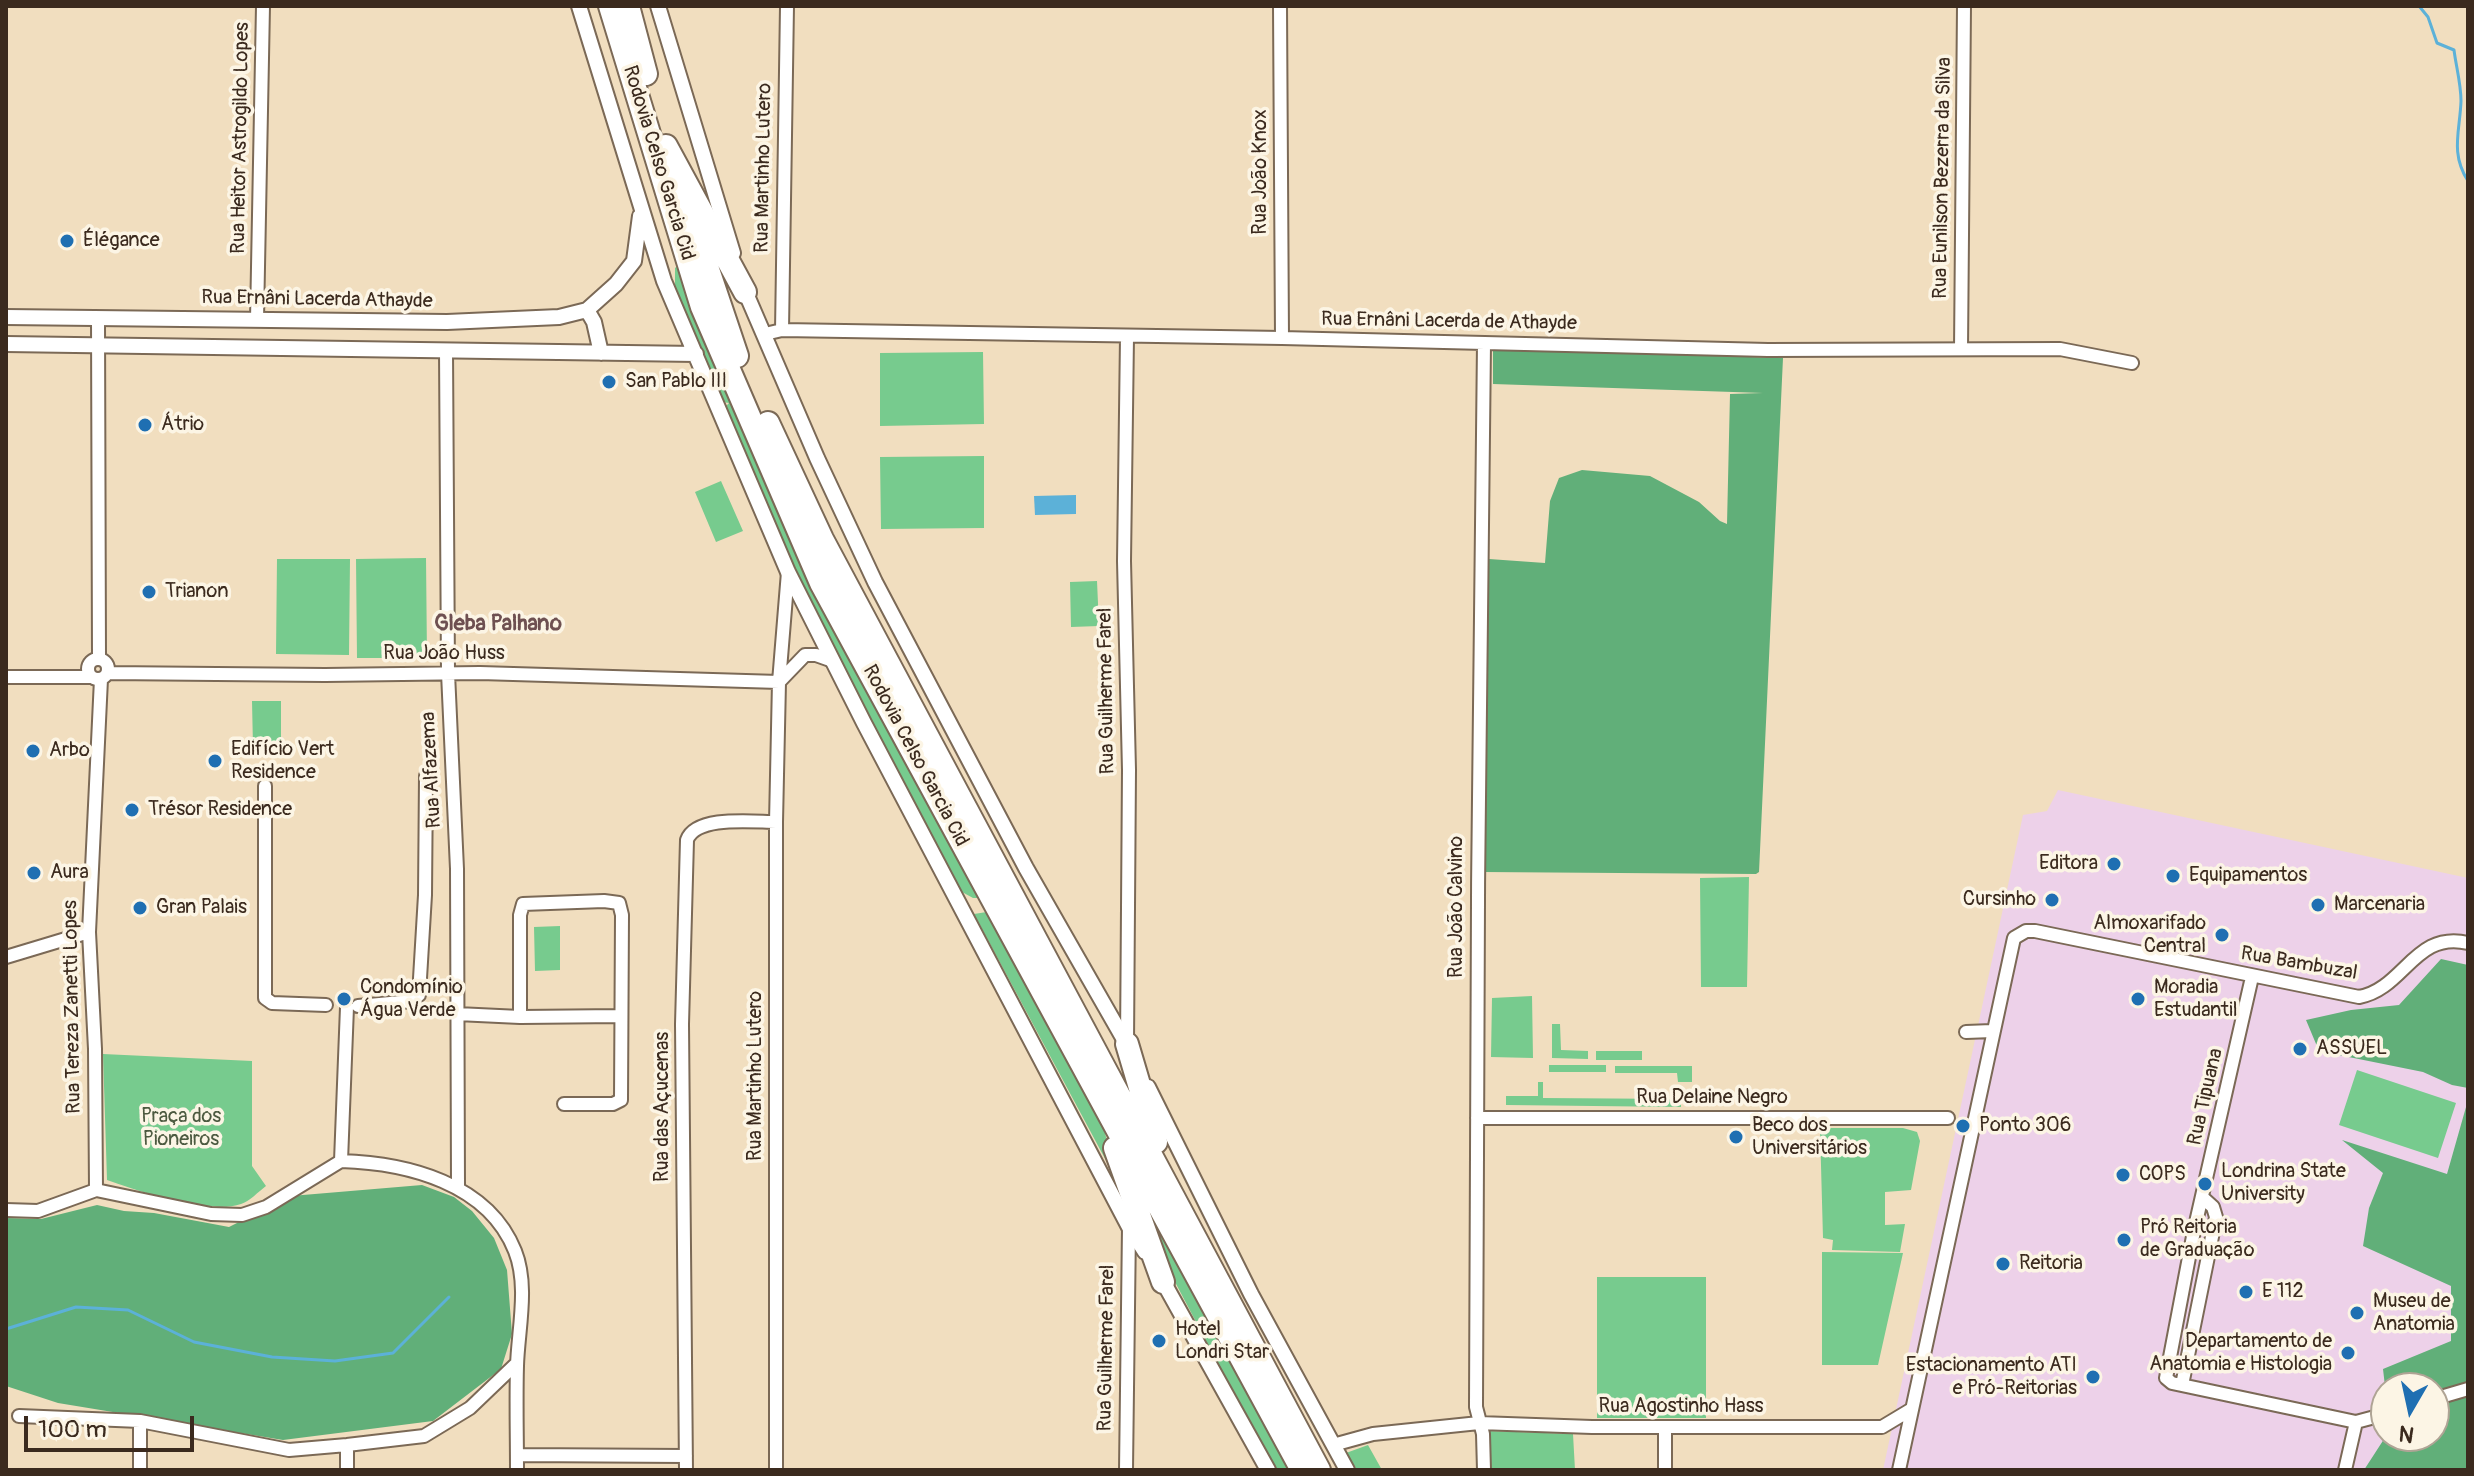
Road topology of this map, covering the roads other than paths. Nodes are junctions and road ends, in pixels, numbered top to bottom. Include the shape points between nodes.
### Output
1 (263, 6) edge
2 (579, 6) edge
3 (610, 6) edge
4 (628, 6) edge
5 (658, 6) edge
6 (787, 6) edge
7 (1280, 6) edge
8 (1964, 6) edge
9 (666, 146) junction
10 (641, 211) junction
11 (745, 292) junction
12 (587, 310) junction
13 (6, 317) edge
14 (98, 318) junction
15 (257, 319) junction
16 (447, 322) junction
17 (782, 330) junction
18 (765, 334) junction
19 (1127, 337) junction
20 (1282, 338) junction
21 (1484, 343) junction
22 (6, 344) edge
23 (98, 345) junction
24 (1961, 349) junction
25 (446, 350) junction
26 (601, 353) junction
27 (696, 354) junction
28 (2132, 363) dead end
29 (788, 572) junction
30 (833, 661) junction
31 (448, 673) junction
32 (100, 676) junction
33 (6, 677) edge
34 (779, 682) junction
35 (426, 776) dead end
36 (265, 786) dead end
37 (776, 822) junction
38 (89, 932) junction
39 (2468, 943) edge
40 (6, 957) edge
41 (2252, 977) junction
42 (353, 1006) junction
43 (457, 1014) junction
44 (621, 1016) junction
45 (520, 1017) junction
46 (1992, 1031) junction
47 (1966, 1032) dead end
48 (1127, 1044) junction
49 (1101, 1100) junction
50 (564, 1104) dead end
51 (1477, 1118) junction
52 (1948, 1118) dead end
53 (341, 1161) junction
54 (458, 1187) junction
55 (1170, 1189) junction
56 (96, 1190) junction
57 (2203, 1198) junction
58 (6, 1210) edge
59 (1129, 1227) junction
60 (1163, 1282) junction
61 (517, 1363) junction
62 (2182, 1385) junction
63 (1912, 1409) junction
64 (19, 1416) dead end
65 (2370, 1418) edge
66 (140, 1421) junction
67 (2356, 1422) junction
68 (1479, 1423) junction
69 (1665, 1427) junction
70 (347, 1445) junction
71 (1333, 1445) junction
72 (517, 1455) junction
73 (686, 1456) junction
74 (140, 1470) edge
75 (347, 1470) edge
76 (517, 1470) edge
77 (686, 1470) edge
78 (776, 1470) edge
79 (1126, 1470) edge
80 (1268, 1470) edge
81 (1302, 1470) edge
82 (1319, 1470) edge
83 (1347, 1470) edge
84 (1484, 1470) edge
85 (1665, 1470) edge
86 (1899, 1470) edge
87 (2345, 1470) edge

1 - 15 street, Rua Heitor Astrogildo Lopes
2 - 10 street, Rodovia Celso Garcia Cid
3 - 49 highway, Rodovia Celso Garcia Cid via 702,307 821,583
4 - 9 highway, Rodovia Celso Garcia Cid
5 - 11 street
6 - 17 street, Rua Martinho Lutero
7 - 20 street, Rua João Knox
8 - 24 street, Rua Eunilson Bezerra da Silva
9 - 11 highway
9 - 55 highway, Rodovia Celso Garcia Cid via 739,360 822,539
10 - 12 street via 634,261
10 - 27 street, Rodovia Celso Garcia Cid
11 - 18 street
12 - 16 street via 559,317
12 - 26 street
13 - 14 street, Rua Ernâni Lacerda Athayde
14 - 15 street, Rua Ernâni Lacerda Athayde
14 - 23 street
15 - 16 street, Rua Ernâni Lacerda Athayde
16 - 25 street, Rua Ernâni Lacerda Athayde
17 - 18 street, Rua Ernâni Lacerda de Athayde
17 - 19 street, Rua Ernâni Lacerda de Athayde
18 - 48 street via 875,582 1026,868
19 - 20 street, Rua Ernâni Lacerda de Athayde
19 - 48 street, Rua Guilherme Farel
20 - 21 street, Rua Ernâni Lacerda de Athayde
21 - 24 street, Rua Ernâni Lacerda de Athayde
21 - 51 street, Rua João Calvino
22 - 23 street
23 - 25 street
23 - 32 street via 99,659 107,664
24 - 28 street, Rua Ernâni Lacerda de Athayde via 2060,349
25 - 26 street
25 - 31 street, Rua Alfazema
26 - 27 street
27 - 29 street, Rodovia Celso Garcia Cid
29 - 30 street, Rodovia Celso Garcia Cid
29 - 34 street
30 - 34 street via 805,655
30 - 59 street, Rodovia Celso Garcia Cid
31 - 32 street, Rua João Huss
31 - 34 street, Rua João Huss
31 - 43 street, Rua Alfazema
32 - 33 street, Rua João Huss
32 - 38 street, Rua Tereza Zanetti Lopes
34 - 37 street, Rua Martinho Lutero
35 - 42 street via 419,995 412,1001
36 - 42 street via 265,998 272,1003
37 - 73 street, Rua das Açucenas via 708,823 687,840 682,1024
37 - 78 street, Rua Martinho Lutero
38 - 40 street
38 - 56 street, Rua Tereza Zanetti Lopes
39 - 41 street, Rua Bambuzal via 2434,944 2378,991 2359,997
41 - 46 street, Rua Bambuzal via 2026,931 2014,938
41 - 57 street, Rua Tipuana
42 - 53 street
43 - 45 street
43 - 54 street, Rua Alfazema
44 - 45 street
44 - 45 street via 620,905 535,902 520,909
44 - 50 street via 621,1100
46 - 47 street
46 - 63 street, Rua Bambuzal
48 - 55 highway
48 - 71 street
49 - 60 highway
49 - 81 highway, Rodovia Celso Garcia Cid
51 - 52 street, Rua Delaine Negro
51 - 68 street, Rua João Calvino
53 - 54 street via 411,1170
53 - 56 street via 266,1207 242,1215 211,1214
54 - 61 street via 498,1222 516,1253 522,1301
55 - 82 highway, Rodovia Celso Garcia Cid
56 - 58 street via 38,1211
57 - 62 street via 2216,1217
57 - 62 street, Rua Tipuana via 2165,1375
59 - 60 street, Rodovia Celso Garcia Cid
59 - 79 street, Rua Guilherme Farel
60 - 80 street, Rodovia Celso Garcia Cid
61 - 70 street via 470,1408 424,1436
61 - 72 street
62 - 67 street
63 - 69 street, Rua Agostinho Hass via 1882,1427
63 - 86 street, Rua Bambuzal
64 - 66 street
65 - 67 street
66 - 70 street via 289,1450
66 - 74 street
67 - 87 street
68 - 69 street, Rua Agostinho Hass
68 - 71 street, Rua Agostinho Hass via 1384,1432
68 - 84 street, Rua João Calvino
69 - 85 street
70 - 75 street
71 - 83 street
72 - 73 street
72 - 76 street
73 - 77 street, Rua das Açucenas

